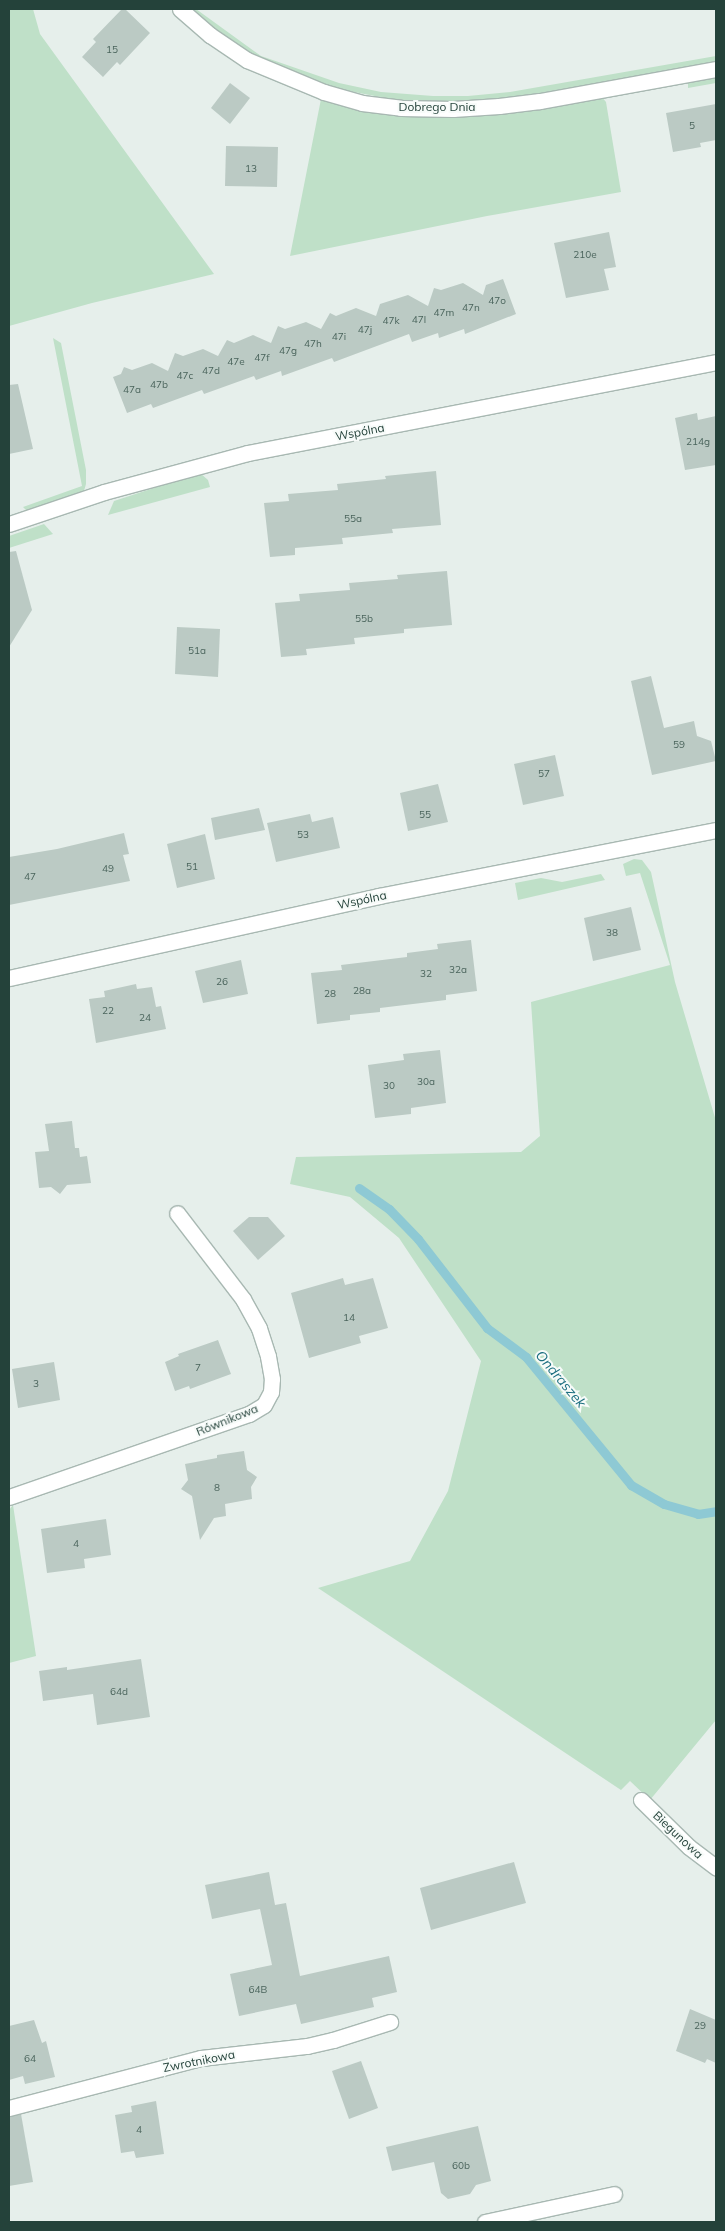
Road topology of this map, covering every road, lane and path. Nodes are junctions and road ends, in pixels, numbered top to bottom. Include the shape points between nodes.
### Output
1 (180, 9) edge
2 (716, 68) edge
3 (716, 362) edge
4 (9, 524) edge
5 (716, 830) edge
6 (9, 978) edge
7 (177, 1213) dead end
8 (9, 1497) edge
9 (640, 1800) dead end
10 (716, 1867) edge
11 (390, 2022) dead end
12 (9, 2108) edge
13 (614, 2194) dead end
14 (486, 2222) edge

1 - 2 street, Dobrego Dnia via 210,35 247,60 324,92 362,103 401,108 507,105
3 - 4 street, Wspólna via 248,454 104,492
5 - 6 street, Wspólna via 379,896
7 - 8 street, Równikowa via 243,1299 259,1328 272,1379 271,1392 264,1405 249,1414
9 - 10 street, Biegunowa
11 - 12 street, Zwrotnikowa via 307,2046 201,2058
13 - 14 street

